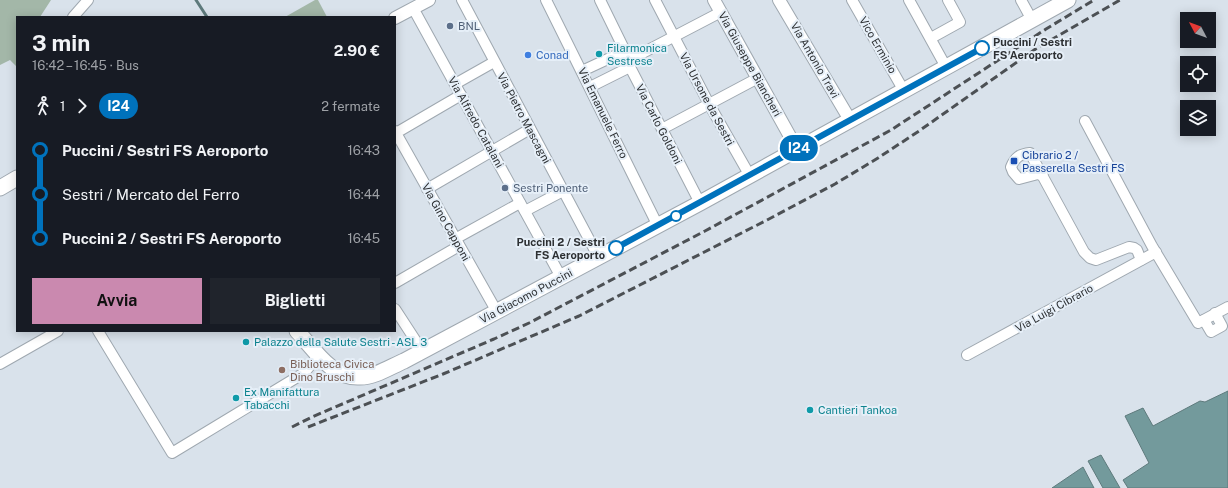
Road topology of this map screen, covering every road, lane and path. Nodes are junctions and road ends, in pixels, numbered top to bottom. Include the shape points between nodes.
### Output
1 (429, 0) edge
2 (462, 0) edge
3 (546, 0) edge
4 (600, 0) edge
5 (655, 0) edge
6 (714, 0) edge
7 (779, 0) edge
8 (852, 0) edge
9 (909, 0) edge
10 (948, 0) edge
11 (1021, 0) edge
12 (1068, 0) edge
13 (83, 1) edge
14 (413, 8) junction
15 (721, 12) junction
16 (74, 16) edge
17 (396, 17) edge
18 (1032, 20) junction
19 (673, 36) junction
20 (931, 38) junction
21 (628, 59) junction
22 (494, 62) junction
23 (946, 67) junction
24 (582, 71) junction
25 (758, 78) junction
26 (455, 84) junction
27 (590, 87) junction
28 (904, 91) junction
29 (461, 95) junction
30 (709, 104) junction
31 (850, 120) junction
32 (1085, 121) dead end
33 (530, 129) junction
34 (662, 129) junction
35 (396, 132) edge
36 (396, 135) edge
37 (797, 149) junction
38 (492, 151) junction
39 (750, 176) junction
40 (1043, 176) junction
41 (16, 179) edge
42 (0, 188) edge
43 (427, 189) junction
44 (563, 191) junction
45 (700, 203) junction
46 (523, 207) junction
47 (658, 226) junction
48 (457, 242) junction
49 (1156, 252) junction
50 (599, 258) junction
51 (1140, 260) junction
52 (561, 277) junction
53 (396, 282) edge
54 (1228, 307) edge
55 (396, 311) edge
56 (497, 312) junction
57 (1215, 314) junction
58 (1204, 320) junction
59 (56, 332) edge
60 (99, 332) edge
61 (298, 332) edge
62 (423, 352) junction
63 (319, 355) junction
64 (967, 355) dead end
65 (0, 364) edge

1 - 14 street
2 - 22 street, Via Pietro Mascagni
3 - 24 street, Via Emanuele Ferro
4 - 21 street, Via Carlo Goldoni
5 - 19 street, Via Ursone da Sestri
6 - 15 street, Via Giuseppe Biancheri
7 - 31 street, Via Antonio Travi
8 - 28 street, Vico Erminio
9 - 20 street
10 - 20 street via 960,22
11 - 18 street
12 - 18 main road, Via Giacomo Puccini
13 - 16 street
14 - 17 street
14 - 26 street, Via Alfredo Catalani
15 - 19 street
15 - 25 street, Via Giuseppe Biancheri
18 - 23 main road, Via Giacomo Puccini
19 - 21 street
19 - 30 street, Via Ursone da Sestri
20 - 23 street
21 - 24 street
21 - 27 street
21 - 34 street, Via Carlo Goldoni
22 - 26 street
22 - 33 street, Via Pietro Mascagni
23 - 28 main road, Via Giacomo Puccini
24 - 27 street, Via Emanuele Ferro
25 - 30 street
25 - 37 street, Via Giuseppe Biancheri
26 - 29 street, Via Alfredo Catalani
27 - 47 street, Via Emanuele Ferro
28 - 31 main road, Via Giacomo Puccini
29 - 35 street
29 - 38 street, Via Alfredo Catalani
30 - 34 street
30 - 39 street, Via Ursone da Sestri
31 - 37 main road, Via Giacomo Puccini
32 - 49 street
33 - 38 street
33 - 44 street, Via Pietro Mascagni
34 - 45 street, Via Carlo Goldoni
36 - 43 street, Via Gino Capponi
37 - 39 main road, Via Giacomo Puccini
38 - 43 street
38 - 46 street, Via Alfredo Catalani
39 - 45 main road, Via Giacomo Puccini
40 - 40 street via 1038,174 1019,179 1011,167 1014,159 1030,153
40 - 51 street via 1084,252 1090,258 1096,260 1134,248
41 - 42 main road
43 - 48 street, Via Gino Capponi
44 - 46 street
44 - 50 street, Via Pietro Mascagni
45 - 47 main road, Via Giacomo Puccini
46 - 48 street
46 - 52 street, Via Alfredo Catalani
47 - 50 main road, Via Giacomo Puccini
48 - 53 street
48 - 56 street, Via Gino Capponi
49 - 51 street, Via Luigi Cibrario
49 - 58 street via 1198,323
50 - 52 main road, Via Giacomo Puccini
51 - 64 street, Via Luigi Cibrario
52 - 56 main road, Via Giacomo Puccini
54 - 57 street
55 - 62 street
56 - 62 main road, Via Giacomo Puccini
57 - 58 street
57 - 58 street via 1222,326 1211,332
59 - 65 street
60 - 63 street via 172,453 304,373
61 - 63 main road, Via Giacomo Puccini
62 - 63 main road, Via Giacomo Puccini via 361,378 339,373

